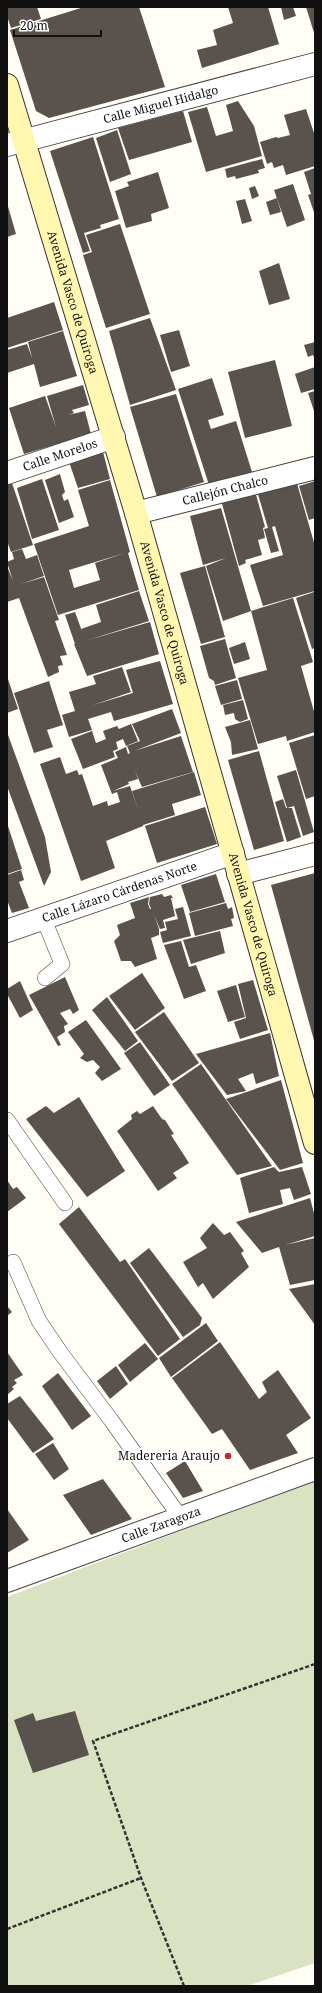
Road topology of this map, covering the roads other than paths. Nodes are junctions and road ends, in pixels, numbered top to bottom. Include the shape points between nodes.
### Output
1 (315, 64) edge
2 (7, 86) edge
3 (16, 143) edge
4 (114, 437) junction
5 (315, 468) edge
6 (7, 473) edge
7 (136, 514) junction
8 (315, 854) edge
9 (235, 863) junction
10 (43, 917) junction
11 (7, 931) edge
12 (45, 978) dead end
13 (7, 1120) edge
14 (315, 1143) edge
15 (65, 1203) dead end
16 (13, 1262) dead end
17 (315, 1469) edge
18 (181, 1518) junction
19 (7, 1581) edge

1 - 3 street, Calle Miguel Hidalgo
2 - 3 street, Avenida Vasco de Quiroga
3 - 4 street, Avenida Vasco de Quiroga
4 - 6 street, Calle Morelos
4 - 7 street, Avenida Vasco de Quiroga
5 - 7 street, Callejón Chalco
7 - 9 street, Avenida Vasco de Quiroga
8 - 9 street, Calle Lázaro Cárdenas Norte
9 - 10 street, Calle Lázaro Cárdenas Norte
9 - 14 street, Avenida Vasco de Quiroga
10 - 11 street, Calle Lázaro Cárdenas Norte
10 - 12 lane via 62,964
13 - 15 lane
16 - 18 lane via 39,1321 51,1340
17 - 18 street, Calle Zaragoza
18 - 19 street, Calle Zaragoza

